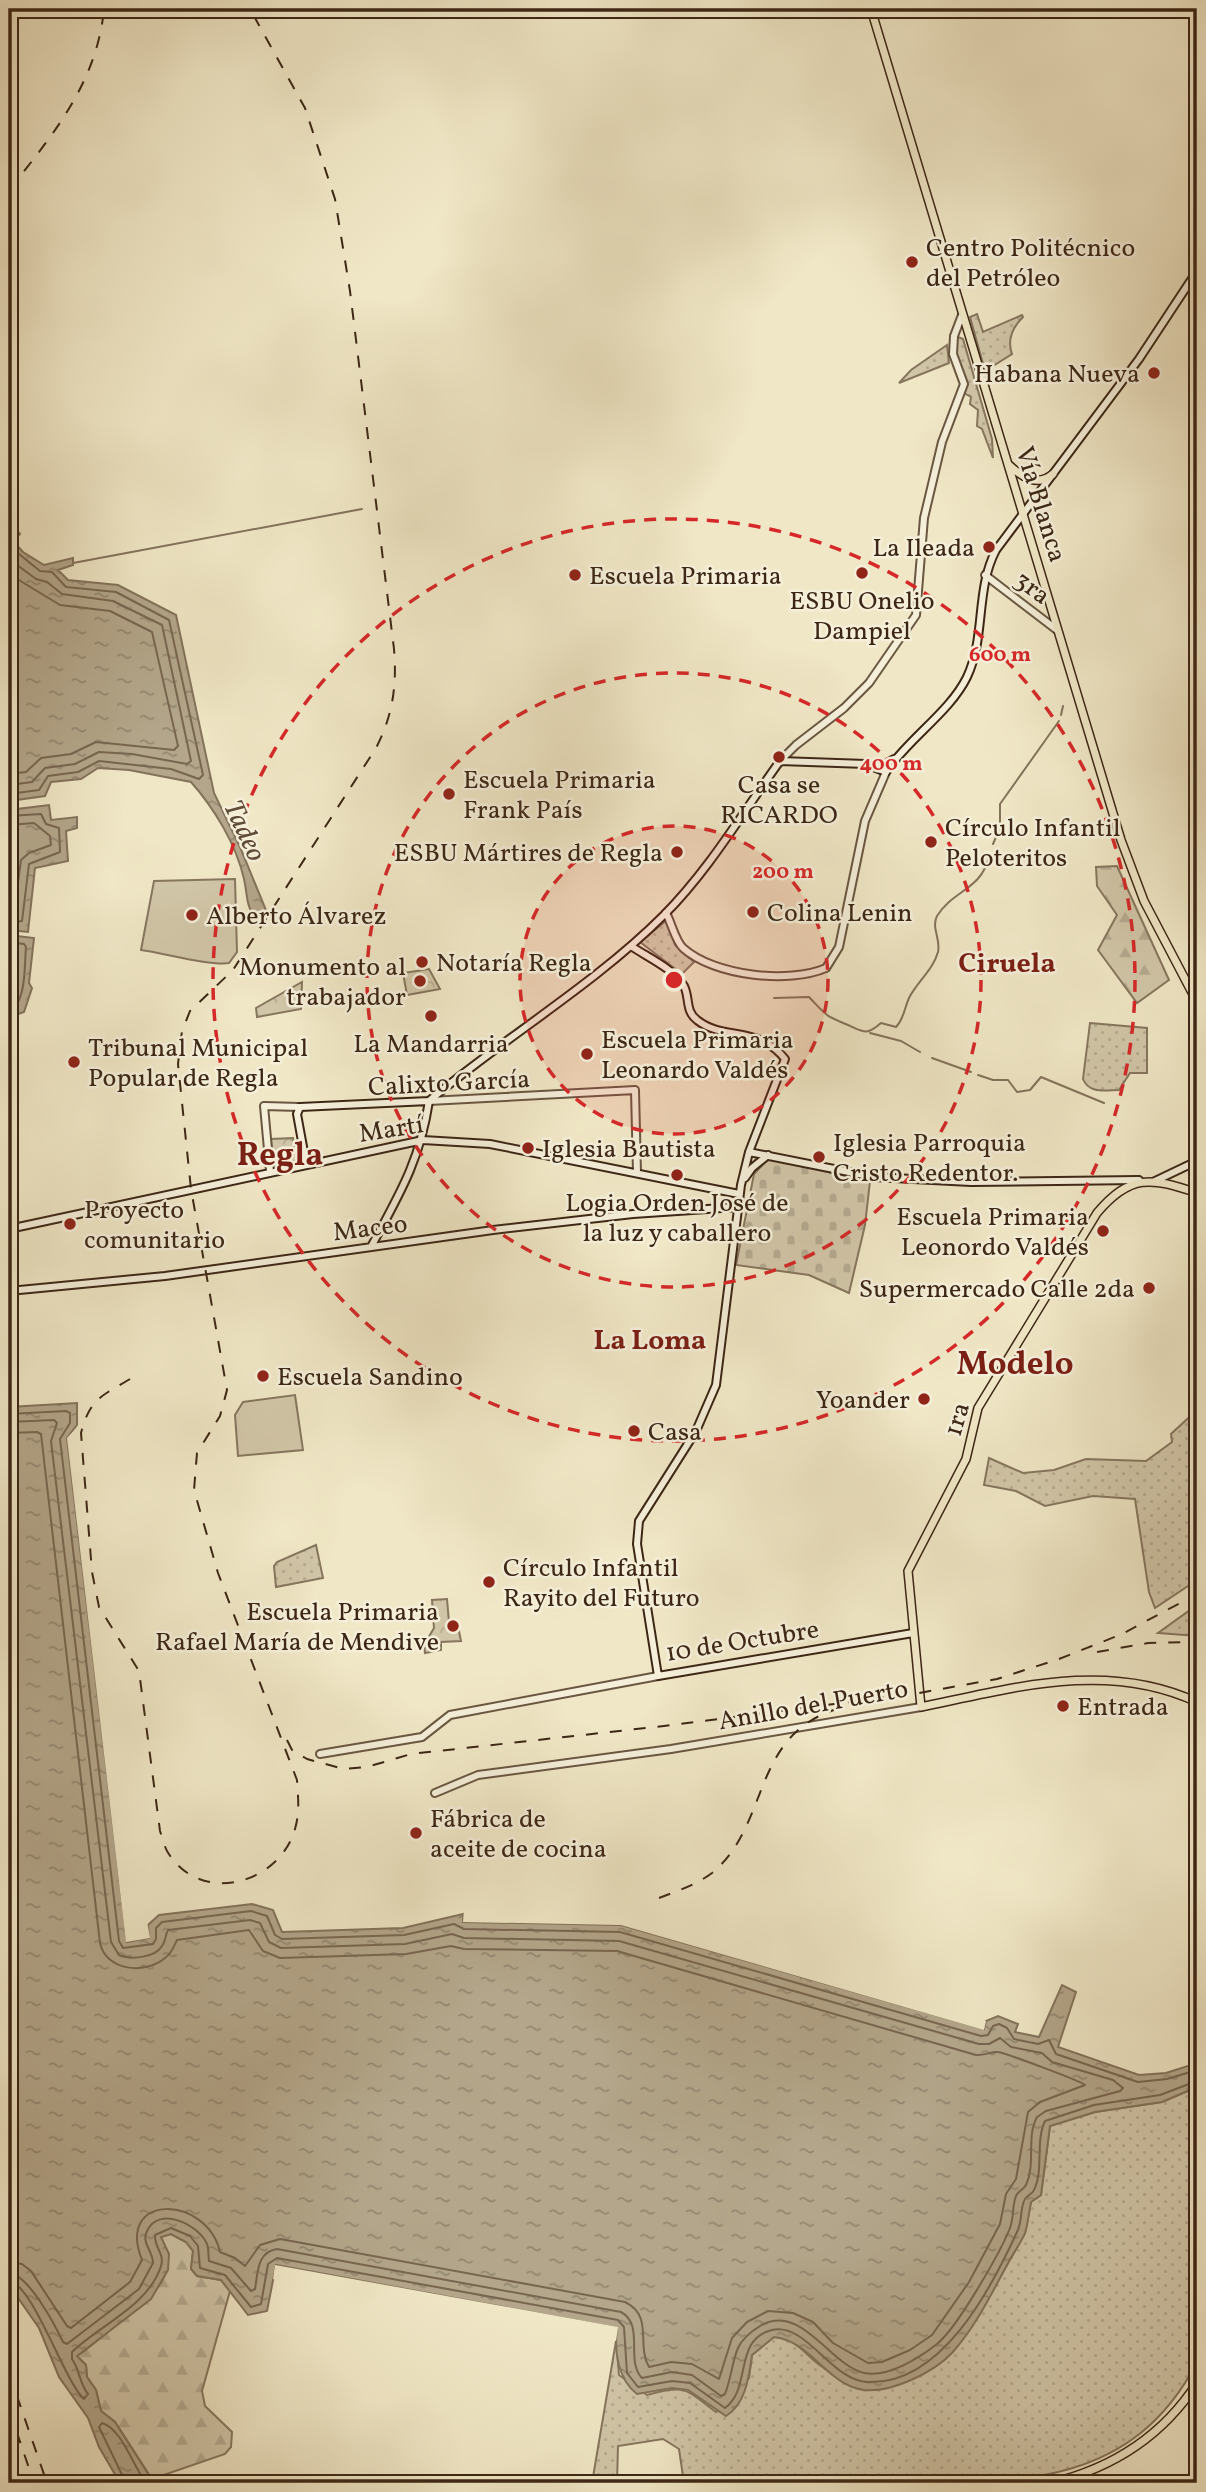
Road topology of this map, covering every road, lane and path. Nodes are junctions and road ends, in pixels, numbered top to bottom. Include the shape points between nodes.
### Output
1 (871, 9) edge
2 (1197, 271) edge
3 (963, 310) junction
4 (968, 331) junction
5 (954, 336) junction
6 (1009, 466) junction
7 (1053, 474) junction
8 (1024, 512) junction
9 (985, 575) junction
10 (1058, 629) junction
11 (896, 758) junction
12 (780, 761) junction
13 (866, 764) junction
14 (886, 772) junction
15 (675, 904) junction
16 (666, 914) junction
17 (671, 923) junction
18 (631, 946) junction
19 (1197, 1002) edge
20 (429, 1101) junction
21 (300, 1107) junction
22 (423, 1140) junction
23 (749, 1152) junction
24 (768, 1155) junction
25 (1197, 1161) edge
26 (306, 1163) junction
27 (270, 1171) junction
28 (637, 1173) junction
29 (1139, 1180) junction
30 (742, 1182) junction
31 (1153, 1182) junction
32 (724, 1191) junction
33 (1197, 1193) edge
34 (739, 1194) junction
35 (737, 1207) junction
36 (9, 1230) edge
37 (371, 1247) junction
38 (9, 1291) edge
39 (913, 1633) junction
40 (658, 1676) junction
41 (1197, 1702) edge
42 (921, 1707) junction
43 (320, 1755) dead end
44 (435, 1793) dead end
45 (1197, 2384) edge
46 (1075, 2480) edge
47 (1051, 2483) edge

1 - 3 main road, Vía Blanca
2 - 7 main road
3 - 4 main road, Vía Blanca
3 - 5 main road
4 - 5 main road
4 - 6 main road, Vía Blanca
5 - 12 main road via 954,362 964,383 942,442 924,518 916,615 863,689
6 - 7 main road via 1037,482
6 - 8 main road, Vía Blanca
7 - 8 main road
8 - 9 main road via 996,550
8 - 10 main road, Vía Blanca
9 - 10 main road, 3ra
9 - 11 main road via 967,678
10 - 19 main road, Vía Blanca via 1129,864
11 - 13 main road via 886,764
11 - 14 main road
12 - 13 main road
12 - 15 main road
13 - 14 main road
14 - 17 main road via 865,821 839,947 826,968 780,978 715,964 685,950
15 - 16 main road
15 - 17 main road
16 - 17 main road
16 - 18 main road
18 - 20 main road
18 - 23 main road, 10 de Octubre via 676,977 695,1019 708,1027 751,1035 785,1059
20 - 21 main road, Calixto García
20 - 22 main road
20 - 28 main road, Calixto García via 635,1090
21 - 26 main road via 297,1114
21 - 27 main road, Calixto García via 264,1106
22 - 26 main road, Martí
22 - 28 main road, Martí via 489,1144
22 - 37 main road via 408,1179
23 - 24 main road
23 - 30 main road, 10 de Octubre
24 - 29 main road via 874,1177 971,1182
24 - 30 main road
25 - 31 main road
26 - 27 main road, Martí
27 - 36 main road, Martí
28 - 32 main road, Martí
29 - 31 main road
29 - 39 main road, 1ra via 1118,1190 1097,1213 978,1408 966,1459 908,1571
30 - 32 main road
30 - 34 main road, 10 de Octubre
31 - 33 main road
32 - 34 main road, Martí
34 - 35 main road, 10 de Octubre
35 - 37 main road, Maceo via 634,1214
35 - 40 main road, 10 de Octubre via 716,1385 696,1430 639,1521 637,1544
37 - 38 main road, Maceo via 165,1276
39 - 40 main road, 10 de Octubre
39 - 42 main road, 1ra
40 - 43 main road via 450,1715 422,1737
41 - 42 main road, Anillo del Puerto via 1151,1685 1082,1678
42 - 44 main road, Anillo del Puerto via 671,1749 478,1775
45 - 46 main road via 1142,2444
46 - 47 main road

